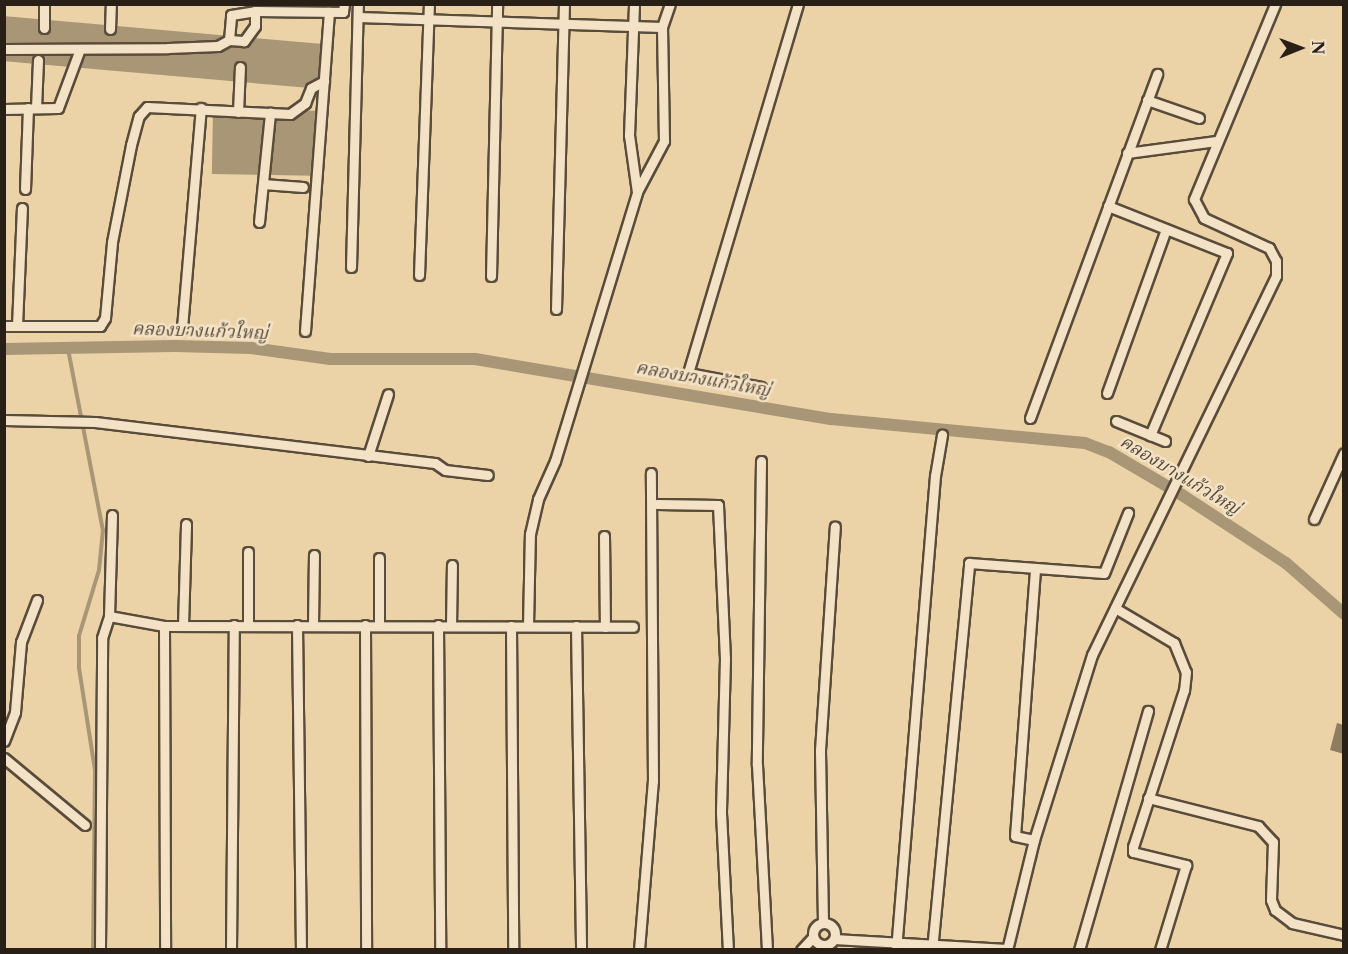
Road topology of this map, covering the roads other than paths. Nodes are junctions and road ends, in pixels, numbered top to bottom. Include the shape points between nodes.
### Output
1 (44, 4) edge
2 (111, 4) edge
3 (344, 4) edge
4 (358, 4) edge
5 (429, 4) edge
6 (497, 4) edge
7 (564, 4) edge
8 (634, 4) edge
9 (670, 4) edge
10 (798, 4) edge
11 (1275, 4) edge
12 (231, 10) edge
13 (255, 11) junction
14 (329, 12) junction
15 (358, 17) junction
16 (428, 19) junction
17 (496, 21) junction
18 (563, 24) junction
19 (633, 26) junction
20 (662, 27) junction
21 (44, 28) dead end
22 (110, 29) dead end
23 (229, 40) junction
24 (4, 49) edge
25 (80, 49) junction
26 (38, 60) dead end
27 (240, 67) dead end
28 (1156, 74) dead end
29 (324, 81) junction
30 (1147, 100) junction
31 (32, 108) junction
32 (201, 108) junction
33 (4, 109) edge
34 (238, 112) junction
35 (270, 113) junction
36 (1199, 118) dead end
37 (1216, 141) junction
38 (1127, 153) junction
39 (263, 184) junction
40 (303, 187) dead end
41 (25, 189) dead end
42 (637, 192) junction
43 (1108, 206) junction
44 (22, 208) dead end
45 (259, 222) dead end
46 (1167, 229) junction
47 (351, 267) dead end
48 (419, 275) dead end
49 (490, 276) dead end
50 (556, 309) dead end
51 (4, 326) edge
52 (17, 326) junction
53 (182, 328) dead end
54 (305, 331) dead end
55 (761, 387) dead end
56 (1107, 393) dead end
57 (388, 394) dead end
58 (1030, 418) dead end
59 (4, 420) edge
60 (1116, 421) dead end
61 (942, 435) dead end
62 (1150, 435) junction
63 (1166, 441) dead end
64 (1344, 453) edge
65 (368, 456) junction
66 (761, 461) dead end
67 (651, 473) dead end
68 (488, 475) dead end
69 (657, 504) dead end
70 (1128, 513) dead end
71 (112, 515) dead end
72 (1314, 519) dead end
73 (186, 524) dead end
74 (835, 527) dead end
75 (604, 536) dead end
76 (248, 552) dead end
77 (314, 555) dead end
78 (379, 558) dead end
79 (452, 565) dead end
80 (1035, 571) junction
81 (37, 600) dead end
82 (1115, 608) junction
83 (109, 616) junction
84 (234, 625) junction
85 (248, 625) junction
86 (297, 625) junction
87 (313, 625) junction
88 (364, 625) junction
89 (379, 625) junction
90 (164, 626) junction
91 (183, 626) junction
92 (438, 626) junction
93 (451, 626) junction
94 (511, 626) junction
95 (528, 626) junction
96 (576, 626) junction
97 (605, 627) junction
98 (633, 627) dead end
99 (1148, 711) dead end
100 (4, 741) edge
101 (4, 758) edge
102 (1148, 798) junction
103 (85, 825) dead end
104 (1035, 840) junction
105 (823, 923) junction
106 (1344, 935) edge
107 (813, 937) junction
108 (834, 939) junction
109 (896, 946) edge
110 (932, 948) edge
111 (1006, 949) edge
112 (100, 950) edge
113 (165, 950) edge
114 (231, 950) edge
115 (301, 950) edge
116 (366, 950) edge
117 (440, 950) edge
118 (513, 950) edge
119 (580, 950) edge
120 (639, 950) edge
121 (728, 950) edge
122 (767, 950) edge
123 (801, 950) edge
124 (1079, 950) edge
125 (1160, 950) edge

1 - 21 street
2 - 22 street
3 - 14 street via 344,12
4 - 15 street
5 - 16 street
6 - 17 street
7 - 18 street
8 - 19 street
9 - 20 street
10 - 55 street via 688,373
11 - 37 street
12 - 13 street
12 - 23 street
13 - 14 street
13 - 23 street via 255,26 244,41
14 - 29 street
15 - 16 street
15 - 47 street
16 - 17 street
16 - 48 street
17 - 18 street
17 - 49 street
18 - 19 street
18 - 50 street
19 - 20 street
19 - 42 street via 628,135
20 - 42 street via 664,141
23 - 25 street via 218,46
24 - 25 street
25 - 31 street via 58,108
26 - 31 street
27 - 34 street
28 - 30 street
29 - 35 street via 311,88 305,103 290,114
29 - 54 street
30 - 36 street
30 - 38 street
31 - 33 street
31 - 41 street
32 - 34 street
32 - 52 street via 147,107 139,116 112,242 105,318 100,326
32 - 53 street
34 - 35 street
35 - 39 street
37 - 38 street
37 - 82 street via 1196,187 1195,204 1204,218 1269,248 1276,261 1276,276
38 - 43 street
39 - 40 street
39 - 45 street
42 - 95 street via 568,419 538,499 530,534
43 - 46 street
43 - 58 street
44 - 52 street
46 - 56 street
46 - 62 street via 1227,253
51 - 52 street
57 - 65 street
59 - 65 street via 94,422
60 - 62 street
61 - 109 street via 935,476
62 - 63 street
64 - 72 street
65 - 68 street via 435,463 448,470
66 - 122 street via 757,765
67 - 120 street via 653,781
69 - 121 street via 718,505 725,658 721,813
70 - 80 street via 1104,573
71 - 83 street
73 - 91 street
74 - 105 street via 820,750
75 - 97 street
76 - 85 street
77 - 87 street
78 - 89 street
79 - 93 street
80 - 104 street via 1015,836
80 - 110 street via 969,563
81 - 100 street via 21,642 15,712
82 - 102 street via 1174,643 1186,672 1184,690
82 - 104 street via 1092,655
83 - 90 street
83 - 112 street via 102,638
84 - 85 street
84 - 91 street
84 - 114 street
85 - 86 street
86 - 87 street
86 - 115 street
87 - 88 street
88 - 89 street
88 - 116 street
89 - 92 street
90 - 91 street
90 - 113 street
92 - 93 street
92 - 117 street
93 - 94 street
94 - 95 street
94 - 118 street
95 - 96 street
96 - 97 street
96 - 119 street
97 - 98 street
99 - 124 street
101 - 103 street
102 - 106 street via 1258,826 1273,842 1271,900 1275,910 1292,923
102 - 125 street via 1133,852 1186,865
104 - 111 street
105 - 107 street via 816,926
105 - 108 street via 832,926
107 - 108 street via 821,945
107 - 123 street
108 - 109 street
109 - 110 street
110 - 111 street

